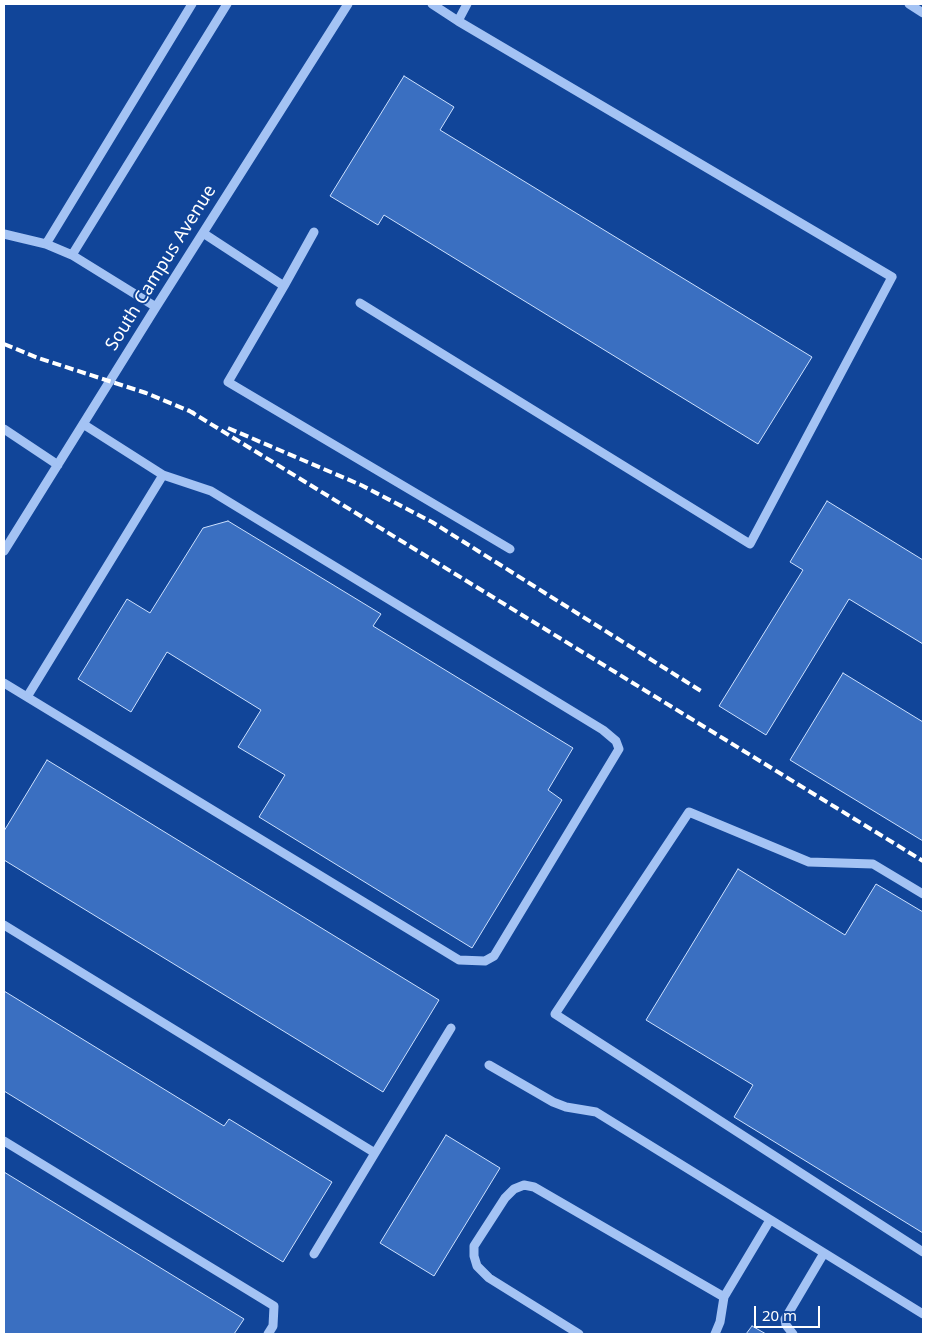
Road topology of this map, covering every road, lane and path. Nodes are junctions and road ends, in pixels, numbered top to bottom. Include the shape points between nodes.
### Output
1 (192, 4) edge
2 (227, 4) edge
3 (348, 4) edge
4 (432, 4) edge
5 (467, 4) edge
6 (909, 4) edge
7 (923, 13) edge
8 (458, 21) junction
9 (314, 232) dead end
10 (203, 233) junction
11 (4, 234) edge
12 (46, 244) junction
13 (72, 255) junction
14 (284, 286) junction
15 (360, 303) dead end
16 (156, 307) junction
17 (83, 424) junction
18 (4, 429) edge
19 (58, 465) junction
20 (163, 475) junction
21 (510, 549) dead end
22 (4, 551) edge
23 (4, 683) edge
24 (27, 697) junction
25 (923, 894) edge
26 (4, 925) edge
27 (451, 1028) dead end
28 (489, 1065) dead end
29 (4, 1141) edge
30 (375, 1153) junction
31 (770, 1220) junction
32 (923, 1252) edge
33 (824, 1253) junction
34 (314, 1254) dead end
35 (724, 1297) junction
36 (923, 1314) edge
37 (268, 1334) edge
38 (579, 1334) edge
39 (715, 1334) edge
40 (793, 1334) edge

1 - 12 street
2 - 13 street
3 - 10 street, South Campus Avenue
4 - 8 street
5 - 8 street
6 - 7 street
8 - 15 street via 892,277 750,544
9 - 14 street
10 - 14 street
10 - 16 street, South Campus Avenue
11 - 12 street
12 - 13 street
13 - 16 street
14 - 21 street via 228,382
16 - 17 street, South Campus Avenue
17 - 19 street, South Campus Avenue
17 - 20 street
18 - 19 street
19 - 22 street, South Campus Avenue
20 - 24 street
20 - 24 street via 210,491 603,730 616,742 619,749 494,956 485,961 459,960
23 - 24 street
25 - 32 street via 874,864 809,862 689,812 555,1014
26 - 30 street
27 - 30 street
28 - 31 street via 553,1102 596,1112
29 - 37 street via 274,1306 273,1326
30 - 34 street
31 - 33 street
31 - 35 street
33 - 36 street
33 - 40 street via 785,1319
35 - 38 street via 534,1187 514,1189 474,1246 477,1266 489,1278
35 - 39 street

